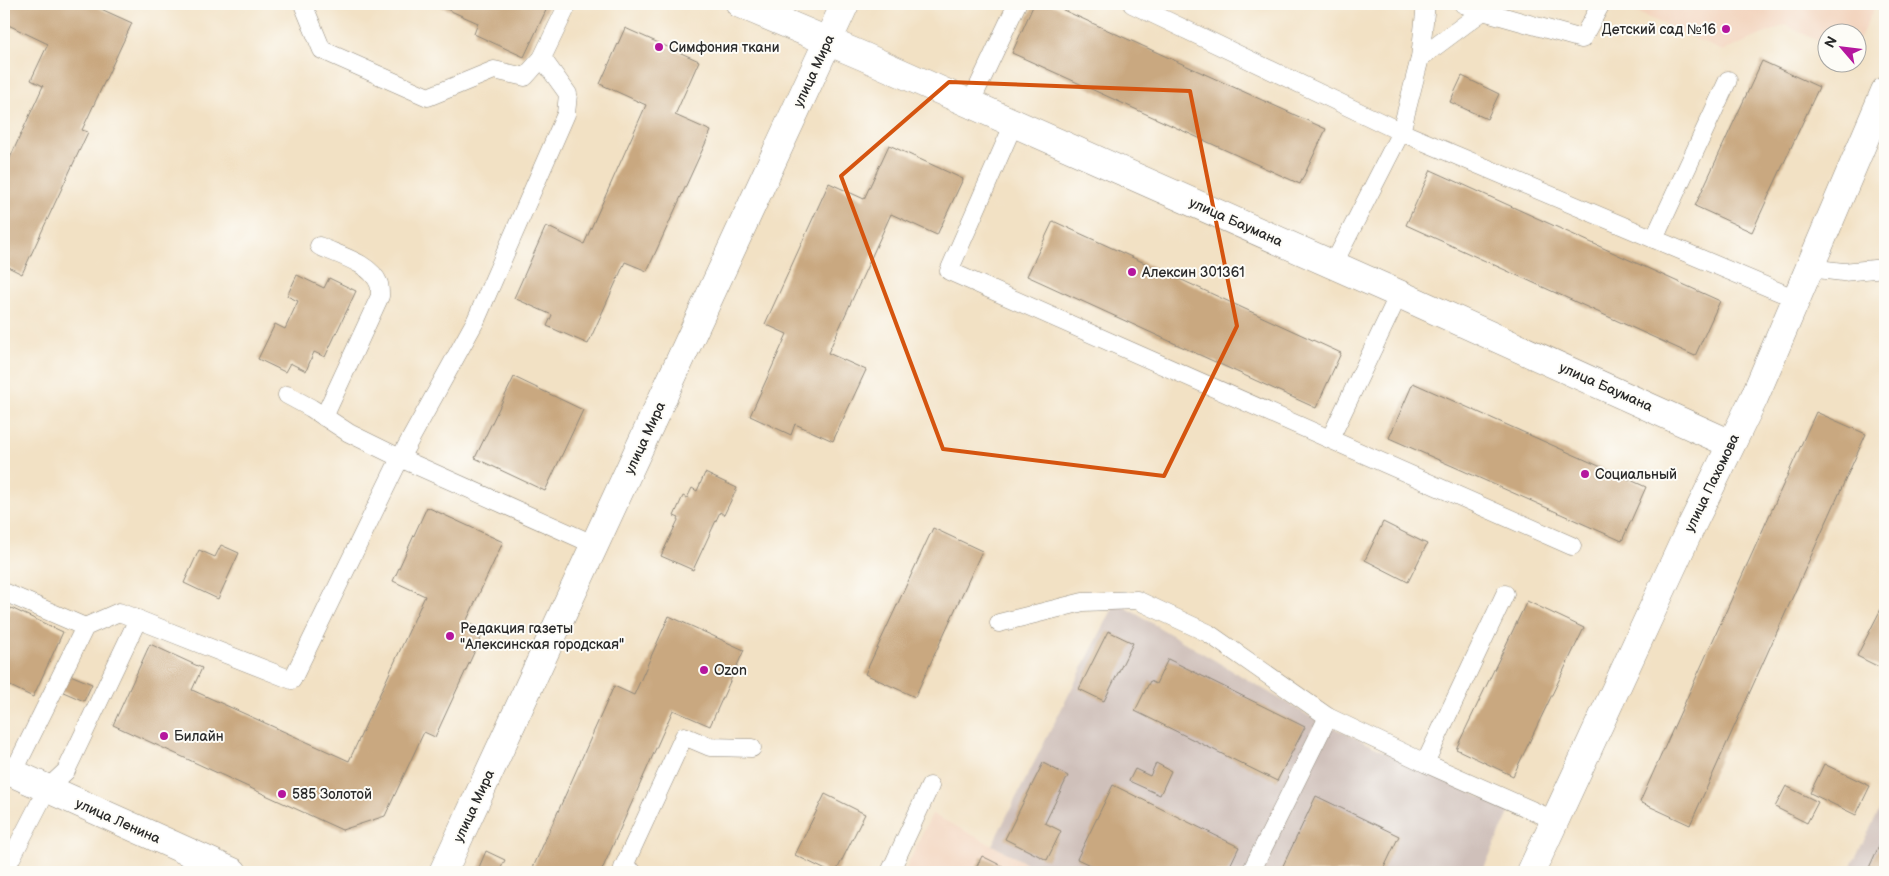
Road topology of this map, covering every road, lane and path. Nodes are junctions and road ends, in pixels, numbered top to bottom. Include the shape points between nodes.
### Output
1 (303, 4) edge
2 (568, 4) edge
3 (740, 4) edge
4 (845, 4) edge
5 (1018, 4) edge
6 (1132, 4) edge
7 (1426, 4) edge
8 (1462, 4) edge
9 (1601, 4) edge
10 (1483, 11) junction
11 (828, 41) junction
12 (542, 58) junction
13 (1420, 58) junction
14 (1728, 80) dead end
15 (1885, 91) edge
16 (970, 104) junction
17 (1014, 123) junction
18 (1401, 132) junction
19 (1654, 239) junction
20 (319, 246) dead end
21 (1334, 264) junction
22 (1809, 268) junction
23 (1885, 268) edge
24 (1399, 294) junction
25 (1796, 298) junction
26 (287, 395) dead end
27 (324, 417) junction
28 (1330, 440) junction
29 (1731, 444) junction
30 (400, 458) junction
31 (595, 545) junction
32 (1572, 546) dead end
33 (4, 592) edge
34 (1505, 594) dead end
35 (138, 619) junction
36 (999, 622) dead end
37 (85, 627) junction
38 (1328, 717) junction
39 (752, 748) dead end
40 (1425, 763) junction
41 (8, 771) edge
42 (930, 786) dead end
43 (47, 789) junction
44 (1554, 820) junction
45 (4, 872) edge
46 (233, 872) edge
47 (443, 872) edge
48 (633, 872) edge
49 (890, 872) edge
50 (1251, 872) edge
51 (1531, 872) edge

1 - 12 lane via 322,50 428,97 494,70 525,77
2 - 12 lane
3 - 11 street, улица Баумана
4 - 11 street, улица Мира
5 - 16 lane
6 - 18 lane
7 - 13 lane
8 - 10 lane
9 - 10 lane via 1582,39
10 - 13 lane
11 - 16 street, улица Баумана
11 - 31 street, улица Мира
12 - 30 lane via 568,94 566,114 476,320
13 - 18 lane
14 - 19 lane
15 - 22 street, улица Пахомова
16 - 17 street, улица Баумана
17 - 21 street, улица Баумана
17 - 28 lane via 949,271
18 - 19 lane
18 - 21 lane
19 - 25 lane
20 - 27 lane via 372,274 379,285 380,296
21 - 24 street, улица Баумана
22 - 23 lane via 1843,272
22 - 25 street, улица Пахомова
24 - 28 lane
24 - 29 street, улица Баумана
25 - 29 street, улица Пахомова
26 - 27 lane
27 - 30 lane
28 - 32 lane
29 - 44 street, улица Пахомова
30 - 31 lane
30 - 35 lane via 292,680
31 - 47 street, улица Мира
33 - 37 lane
34 - 40 lane
35 - 37 lane via 119,612
35 - 43 lane via 66,771
36 - 38 lane via 1083,602 1137,600 1208,633
37 - 41 lane
38 - 40 lane
38 - 50 lane
39 - 48 lane via 710,747 684,736 623,868
40 - 44 lane
41 - 43 street, улица Ленина
42 - 49 lane
43 - 45 lane
43 - 46 street, улица Ленина
44 - 51 street, улица Пахомова

